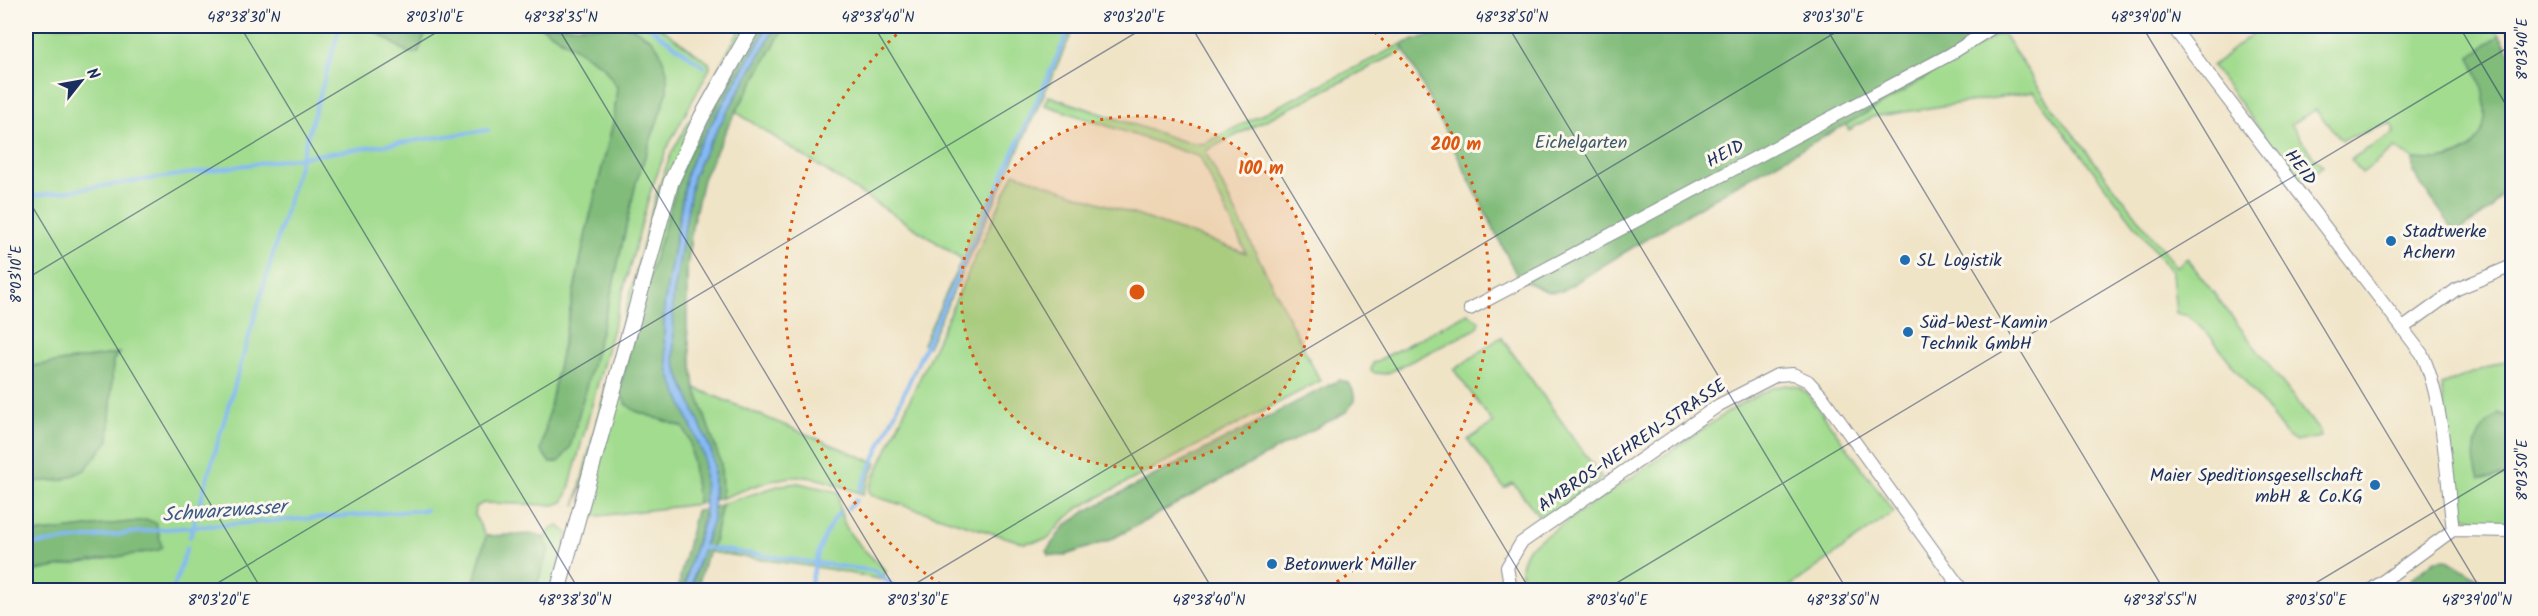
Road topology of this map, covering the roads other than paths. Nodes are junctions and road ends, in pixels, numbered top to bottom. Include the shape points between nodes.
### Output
1 (753, 26) edge
2 (1995, 26) edge
3 (2172, 26) edge
4 (2503, 26) edge
5 (2512, 41) edge
6 (2512, 267) edge
7 (1470, 309) dead end
8 (2403, 328) junction
9 (2453, 530) junction
10 (2512, 531) edge
11 (558, 591) edge
12 (1515, 591) edge
13 (1962, 591) edge
14 (2371, 591) edge

1 - 11 street via 701,118 671,182
2 - 7 street, HEID via 1949,55
3 - 8 street, HEID
4 - 5 street
6 - 8 street via 2457,288
8 - 9 street, HEID via 2422,354 2435,393
9 - 10 street
9 - 14 street
12 - 13 street, AMBROS-NEHREN-STRASSE via 1507,567 1521,543 1719,405 1777,375 1793,375 1808,381 1821,395

